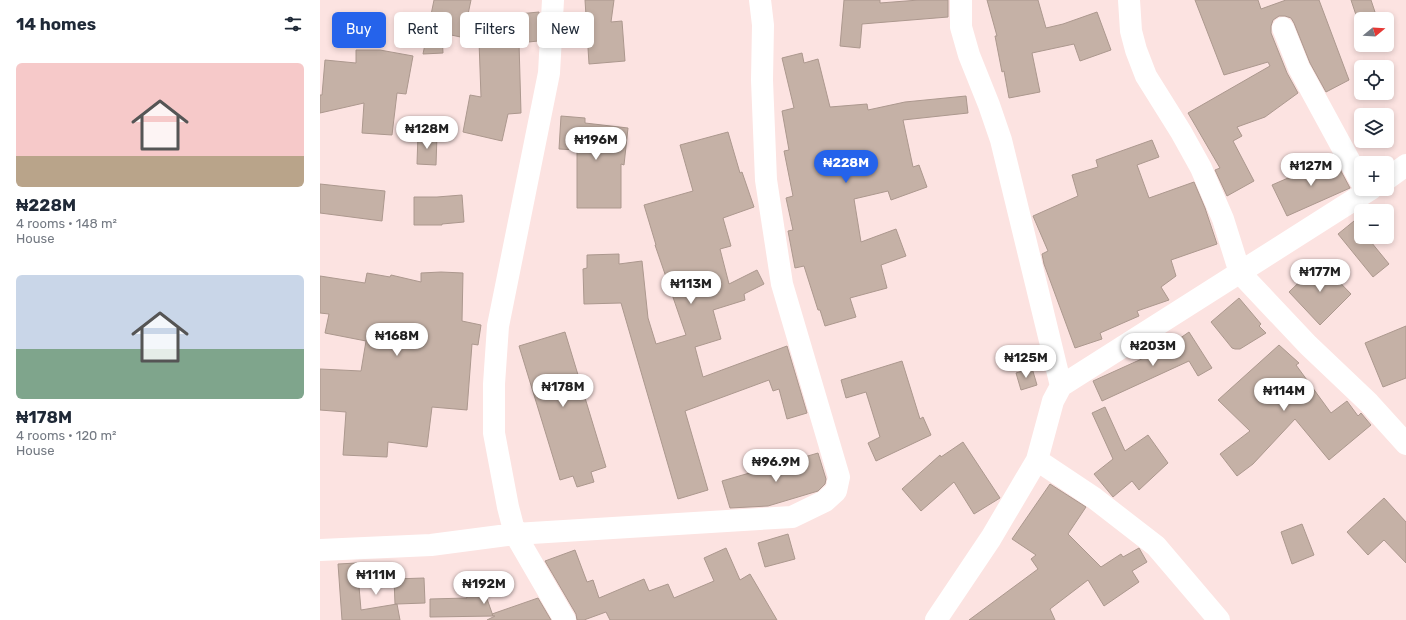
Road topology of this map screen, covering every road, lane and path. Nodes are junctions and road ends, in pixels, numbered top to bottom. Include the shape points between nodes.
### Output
1 (553, 0) edge
2 (760, 0) edge
3 (961, 0) edge
4 (1130, 0) edge
5 (1283, 28) dead end
6 (1406, 165) edge
7 (1354, 167) edge
8 (1394, 174) edge
9 (1354, 196) edge
10 (1240, 273) junction
11 (1061, 386) junction
12 (1406, 444) edge
13 (1037, 460) junction
14 (515, 534) junction
15 (320, 550) edge
16 (565, 620) edge
17 (936, 620) edge
18 (1219, 620) edge

1 - 14 street via 549,73 498,326 494,433
2 - 14 street via 763,25 762,80 766,180 782,284 839,477 836,491 826,501 792,517
3 - 11 street via 961,27 1001,140
4 - 10 street via 1131,31 1146,76 1201,168 1223,219
5 - 7 street via 1299,68
6 - 8 street
9 - 10 street
10 - 11 street
10 - 12 street via 1308,345 1369,403
11 - 13 street via 1053,401
13 - 17 street via 991,538
13 - 18 street via 1094,498 1156,546
14 - 15 street via 430,545
14 - 16 street

